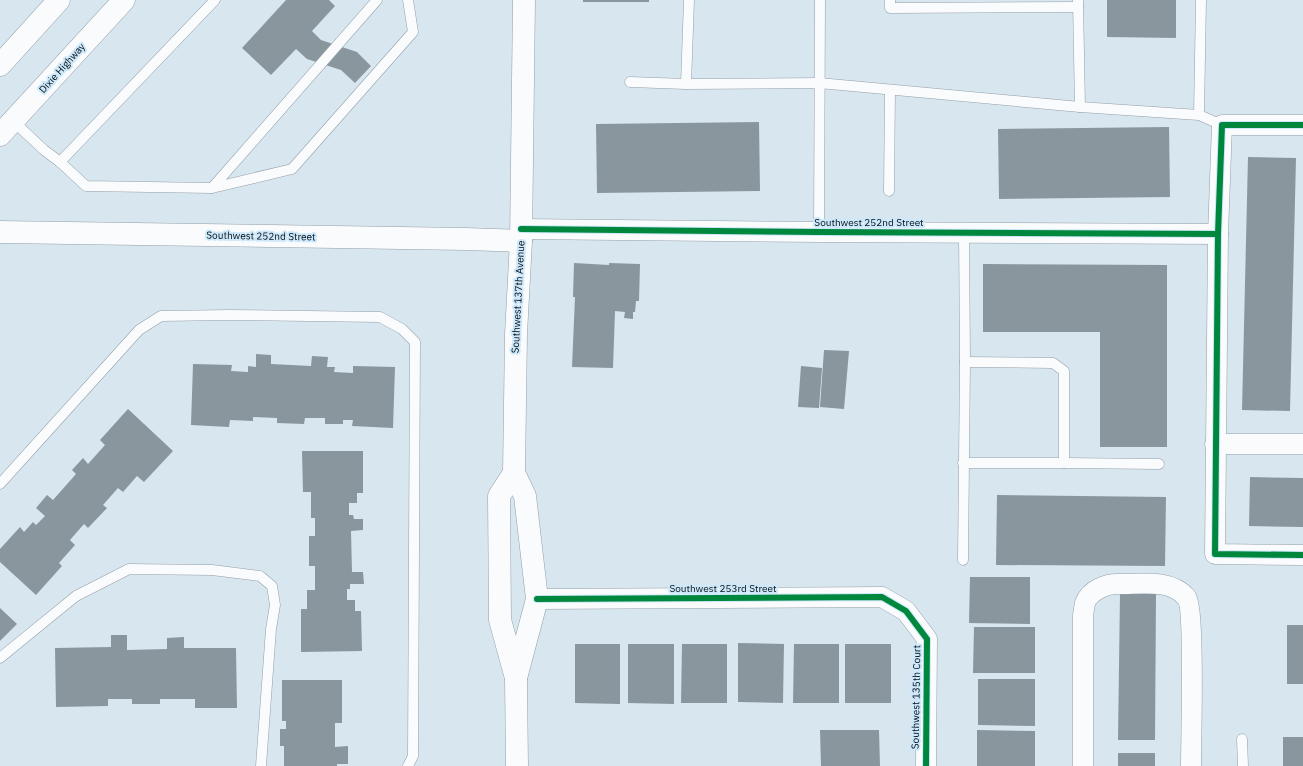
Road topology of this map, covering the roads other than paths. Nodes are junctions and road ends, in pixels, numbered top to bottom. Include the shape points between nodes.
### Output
1 (59, 0) edge
2 (124, 0) edge
3 (216, 0) edge
4 (376, 0) edge
5 (408, 0) edge
6 (524, 0) edge
7 (689, 0) edge
8 (820, 0) edge
9 (890, 0) edge
10 (1201, 0) edge
11 (1078, 3) edge
12 (0, 65) edge
13 (630, 82) dead end
14 (686, 84) junction
15 (819, 84) junction
16 (890, 90) junction
17 (1080, 107) junction
18 (1199, 115) junction
19 (1222, 125) junction
20 (1303, 125) edge
21 (7, 128) edge
22 (60, 162) junction
23 (212, 188) junction
24 (889, 191) dead end
25 (0, 232) edge
26 (819, 232) junction
27 (964, 232) junction
28 (1218, 234) junction
29 (521, 235) junction
30 (965, 362) junction
31 (1215, 444) junction
32 (1303, 444) edge
33 (963, 463) junction
34 (1064, 463) junction
35 (1159, 464) dead end
36 (514, 473) junction
37 (0, 484) edge
38 (1303, 555) edge
39 (962, 560) dead end
40 (536, 599) junction
41 (906, 611) joint
42 (0, 658) edge
43 (516, 678) junction
44 (1242, 738) dead end
45 (261, 766) edge
46 (408, 766) edge
47 (517, 766) edge
48 (926, 766) edge
49 (1083, 766) edge
50 (1191, 766) edge
51 (1243, 766) edge

1 - 12 main road
2 - 21 main road, Dixie Highway
3 - 22 lane
4 - 23 lane
5 - 23 lane via 413,32 292,169
6 - 29 main road, Southwest 137th Avenue
7 - 14 lane
8 - 15 lane
9 - 11 lane via 890,8
10 - 18 lane
11 - 17 lane
13 - 14 lane
14 - 15 lane
15 - 16 lane
15 - 26 lane
16 - 17 lane
16 - 24 lane
17 - 18 lane
18 - 19 lane
19 - 20 street
19 - 28 street
21 - 22 lane
22 - 23 lane via 86,186
25 - 29 main road, Southwest 252nd Street via 458,238
26 - 27 street, Southwest 252nd Street
26 - 29 street, Southwest 252nd Street
27 - 28 street, Southwest 252nd Street
27 - 30 lane
28 - 31 street
29 - 36 main road, Southwest 137th Avenue via 516,334
30 - 33 lane
30 - 34 lane via 1053,363 1064,370
31 - 32 street
31 - 38 street via 1215,554
33 - 34 lane
33 - 39 lane
34 - 35 lane
36 - 40 main road, Southwest 137th Avenue via 525,496
36 - 43 main road, Southwest 137th Avenue via 499,496 500,620
37 - 46 lane via 139,330 161,316 380,318 402,329 415,342 414,756
40 - 41 street, Southwest 253rd Street via 882,597
40 - 43 main road, Southwest 137th Avenue
41 - 48 street, Southwest 135th Court via 927,639
42 - 45 lane via 76,596 129,569 212,570 260,576 272,586 276,606 271,629
43 - 47 main road, Southwest 137th Avenue
44 - 51 lane
49 - 50 street via 1083,615 1091,593 1102,587 1117,584 1167,585 1188,598 1192,640

